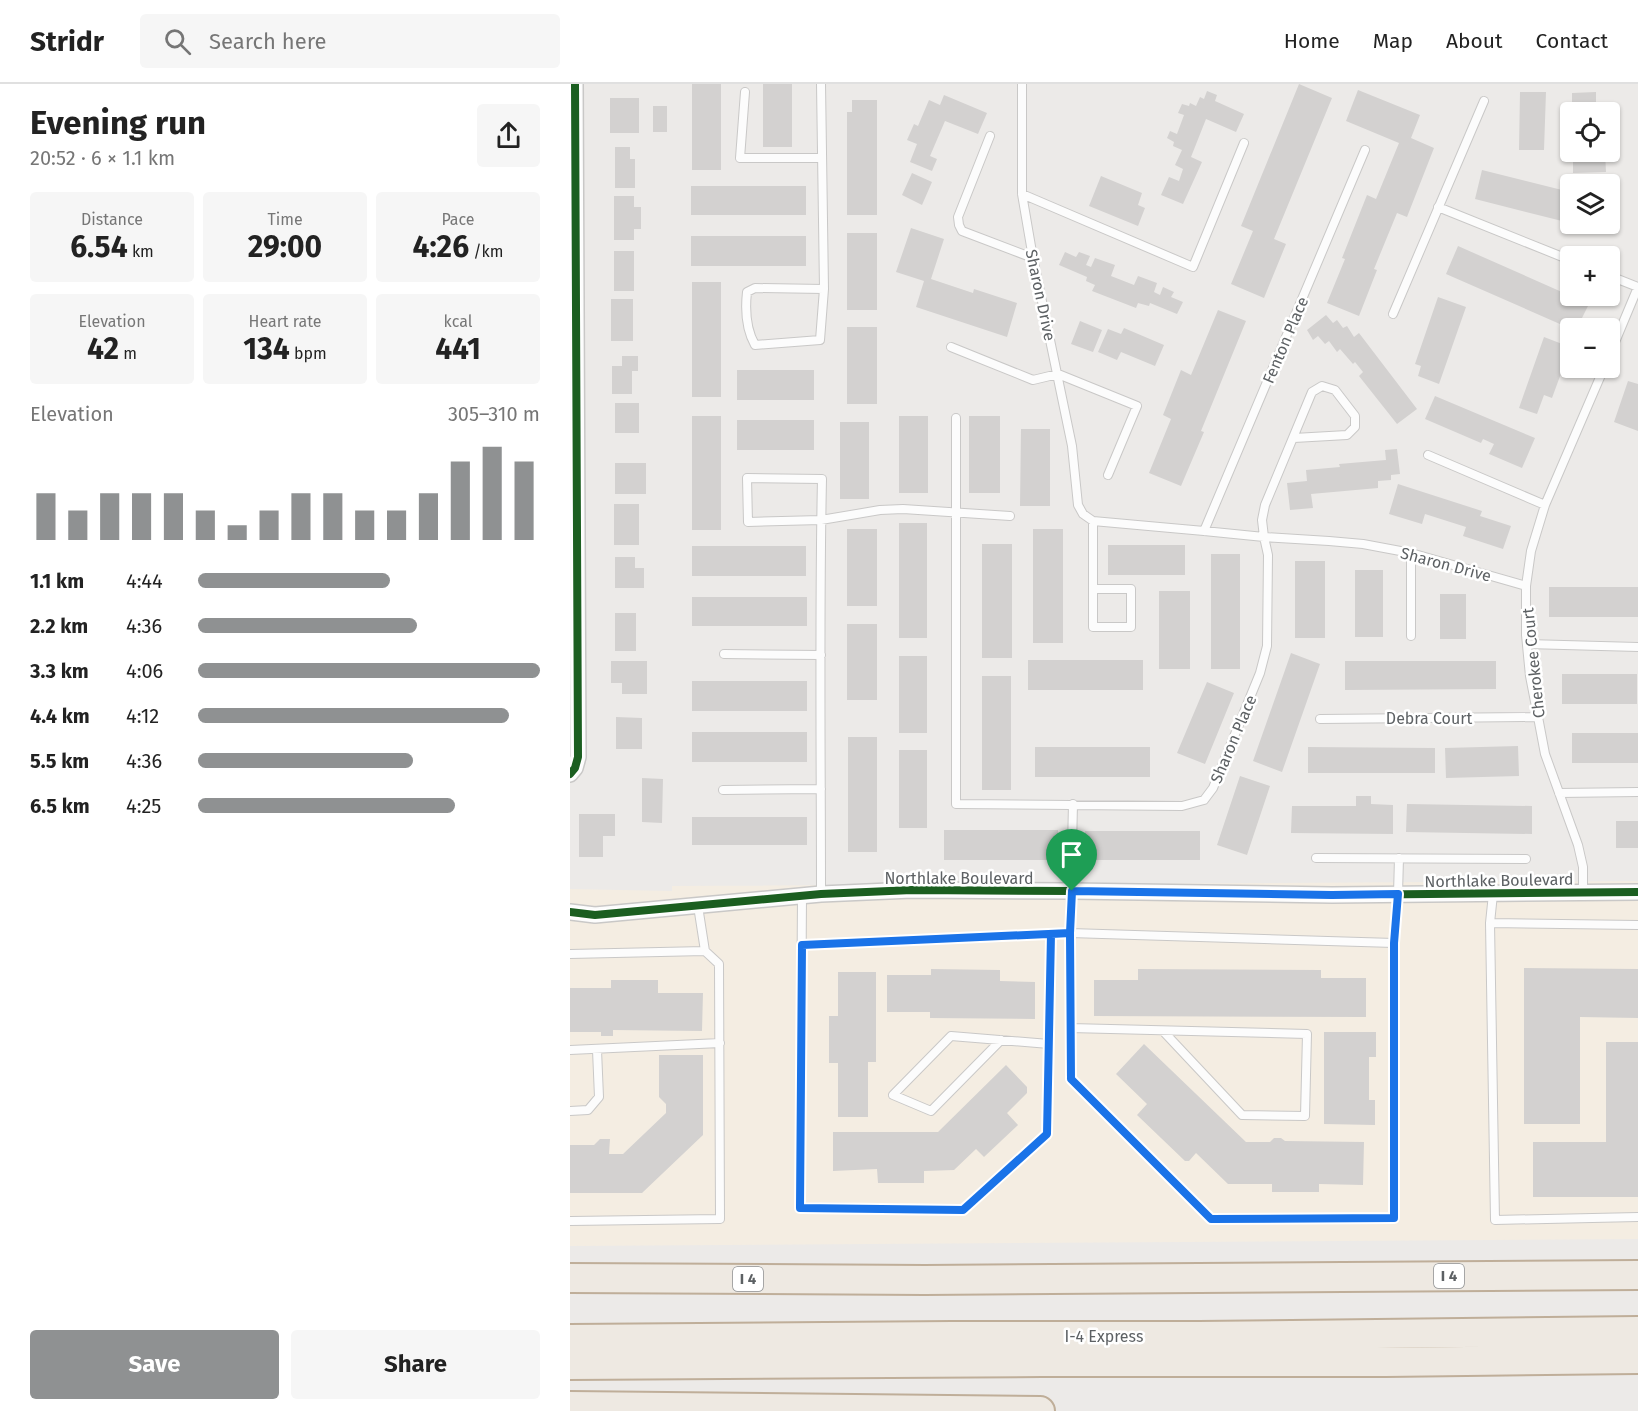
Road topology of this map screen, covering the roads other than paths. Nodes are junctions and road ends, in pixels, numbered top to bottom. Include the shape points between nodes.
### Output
1 (575, 84) edge
2 (821, 84) edge
3 (1022, 84) edge
4 (745, 92) dead end
5 (1484, 101) dead end
6 (990, 136) dead end
7 (1244, 143) dead end
8 (1365, 150) dead end
9 (822, 158) junction
10 (1022, 194) junction
11 (1438, 207) junction
12 (1560, 256) edge
13 (1033, 258) junction
14 (1620, 280) edge
15 (1638, 287) edge
16 (824, 289) junction
17 (1393, 314) dead end
18 (1620, 330) edge
19 (951, 347) dead end
20 (1058, 374) junction
21 (1600, 378) edge
22 (956, 418) dead end
23 (1294, 438) junction
24 (1428, 455) dead end
25 (1108, 476) dead end
26 (1545, 506) junction
27 (956, 512) junction
28 (1010, 516) dead end
29 (821, 520) junction
30 (1093, 521) junction
31 (1204, 531) junction
32 (1264, 537) junction
33 (1411, 553) junction
34 (1526, 586) junction
35 (1093, 589) junction
36 (1412, 636) dead end
37 (1527, 644) junction
38 (1638, 647) edge
39 (724, 654) dead end
40 (821, 655) junction
41 (1538, 717) junction
42 (1320, 719) dead end
43 (570, 774) edge
44 (821, 789) junction
45 (723, 790) dead end
46 (1638, 792) edge
47 (1559, 793) junction
48 (1073, 804) junction
49 (1316, 858) dead end
50 (1399, 858) junction
51 (1526, 859) dead end
52 (1072, 891) junction
53 (1638, 892) edge
54 (1583, 893) junction
55 (821, 894) junction
56 (1398, 894) junction
57 (1493, 894) junction
58 (802, 896) junction
59 (698, 906) junction
60 (570, 912) edge
61 (1490, 923) junction
62 (1638, 925) edge
63 (1070, 933) junction
64 (1051, 934) junction
65 (1394, 943) junction
66 (802, 945) junction
67 (705, 951) junction
68 (570, 954) edge
69 (1070, 1028) junction
70 (1163, 1031) junction
71 (1001, 1040) junction
72 (720, 1042) junction
73 (1049, 1044) junction
74 (570, 1050) edge
75 (597, 1050) junction
76 (570, 1111) edge
77 (1638, 1217) edge
78 (570, 1221) edge
79 (1638, 1275) edge
80 (570, 1278) edge
81 (1638, 1331) edge
82 (570, 1339) edge
83 (1638, 1359) edge
84 (570, 1365) edge
85 (570, 1406) edge
86 (1040, 1411) edge

1 - 43 street via 578,757
2 - 9 lane
3 - 10 lane, Sharon Drive
4 - 9 lane via 740,158
5 - 11 lane
6 - 13 lane via 958,217 959,225 962,231
7 - 10 lane via 1193,267
8 - 31 lane, Fenton Place
9 - 16 lane
10 - 13 lane, Sharon Drive
11 - 12 lane
11 - 17 lane
13 - 20 lane, Sharon Drive
14 - 15 lane
15 - 18 lane
16 - 16 lane via 820,340 754,345 745,306 747,292 755,288
19 - 20 lane via 1034,380
20 - 25 lane via 1137,406
20 - 30 lane, Sharon Drive via 1078,505
21 - 26 lane, Cherokee Court
22 - 27 lane
23 - 23 lane, Sharon Place via 1312,392 1322,386 1335,390 1355,416 1355,427 1347,435
23 - 32 lane, Sharon Place via 1265,505
24 - 26 lane
26 - 34 lane, Cherokee Court via 1531,551
27 - 28 lane
27 - 29 lane via 880,510
27 - 48 lane, Sharon Place via 956,804
29 - 29 lane via 748,522 747,477 822,479
29 - 40 lane
30 - 31 lane
30 - 35 lane
31 - 32 lane
32 - 33 lane, Sharon Drive via 1363,544
32 - 48 lane, Sharon Place via 1268,555 1267,646 1260,673 1213,788 1204,800 1182,806
33 - 34 lane, Sharon Drive
33 - 36 lane
34 - 37 lane, Cherokee Court
35 - 35 lane via 1093,627 1131,627 1131,589
37 - 38 lane
37 - 41 lane, Cherokee Court
39 - 40 lane
40 - 44 lane
41 - 42 lane, Debra Court
41 - 47 lane, Cherokee Court via 1545,754
44 - 45 lane
44 - 55 lane
46 - 47 lane
47 - 54 lane, Cherokee Court via 1578,845
48 - 52 lane
49 - 50 lane
50 - 51 lane
50 - 56 lane
52 - 55 street, Northlake Boulevard
52 - 56 street, Northlake Boulevard
52 - 63 lane
53 - 54 street, Northlake Boulevard
54 - 57 street, Northlake Boulevard
55 - 58 street, Northlake Boulevard
56 - 57 street, Northlake Boulevard
56 - 65 lane
57 - 61 lane
58 - 59 street, Northlake Boulevard
58 - 66 lane
59 - 60 street, Northlake Boulevard via 595,915
59 - 67 lane
61 - 62 lane
61 - 77 lane via 1495,1220
63 - 64 lane
63 - 65 lane
63 - 69 lane
64 - 66 lane
64 - 73 lane
65 - 69 lane via 1394,1218 1211,1219 1071,1079
66 - 73 lane via 800,1208 963,1210 1047,1134
67 - 68 lane
67 - 72 lane via 720,964
69 - 70 lane
70 - 70 lane via 1307,1034 1305,1116 1242,1115
71 - 71 lane via 951,1036 893,1095 931,1111
71 - 73 lane
72 - 75 lane
72 - 78 lane via 720,1219
74 - 75 lane
75 - 76 lane via 599,1097 588,1110
79 - 80 highway, I 4 via 925,1281
81 - 82 highway, I-4 Express
83 - 84 highway, I-4 Express
85 - 86 highway

